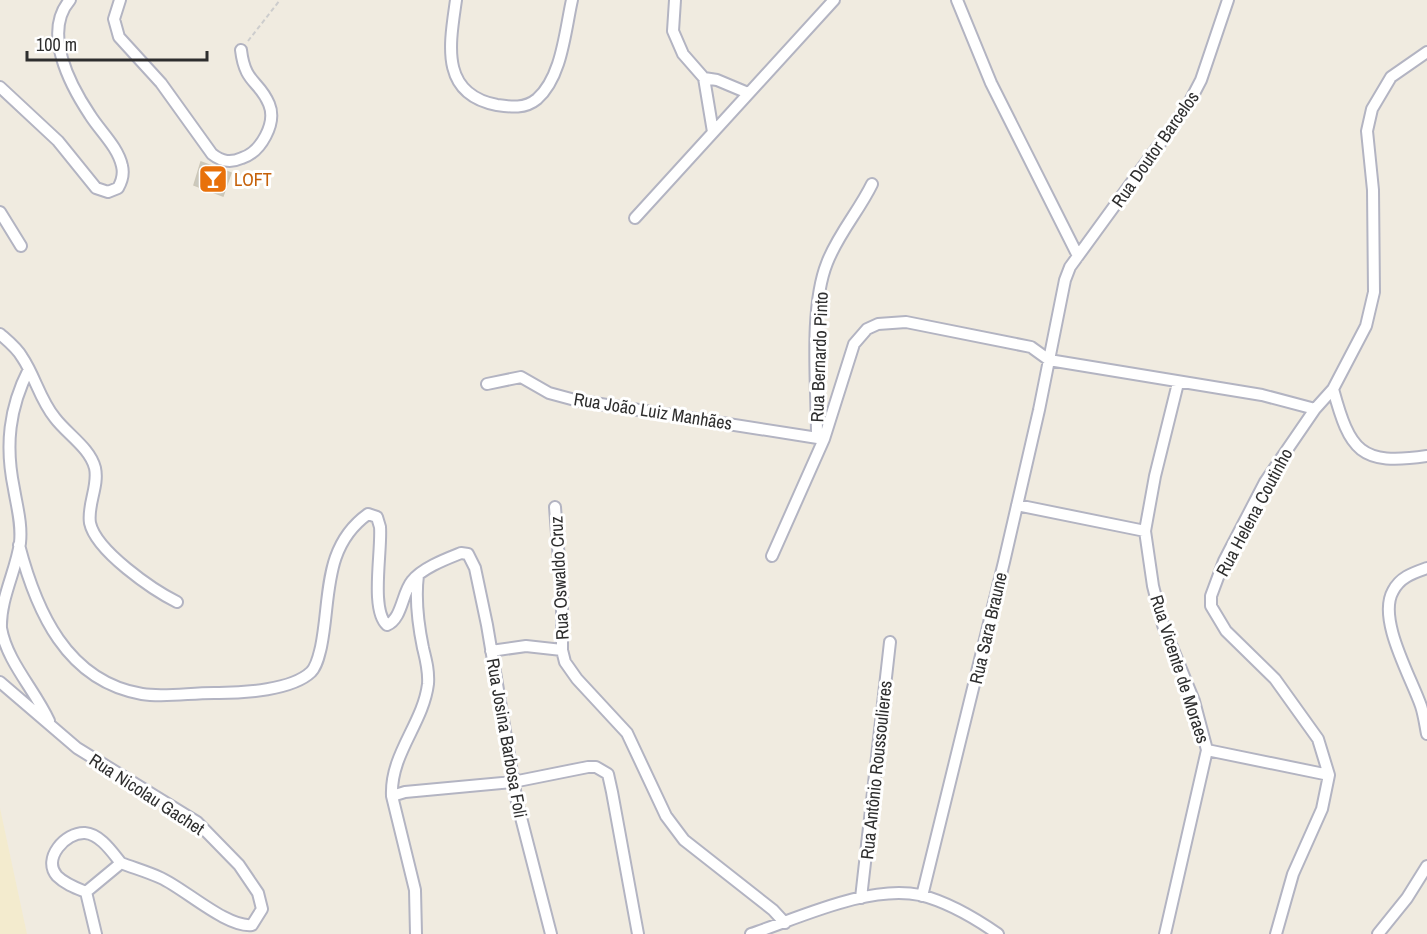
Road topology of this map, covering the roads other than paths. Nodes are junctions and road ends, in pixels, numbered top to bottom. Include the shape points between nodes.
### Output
1 (70, 0) edge
2 (120, 0) edge
3 (456, 0) edge
4 (572, 0) edge
5 (675, 0) edge
6 (834, 0) edge
7 (957, 0) edge
8 (1228, 0) edge
9 (240, 50) road end
10 (1427, 52) edge
11 (704, 78) junction
12 (0, 87) edge
13 (748, 93) junction
14 (713, 132) junction
15 (872, 184) dead end
16 (0, 212) edge
17 (635, 218) dead end
18 (21, 246) dead end
19 (1078, 255) junction
20 (0, 334) edge
21 (1049, 360) junction
22 (29, 369) junction
23 (1178, 383) junction
24 (487, 384) dead end
25 (1333, 389) junction
26 (1315, 409) junction
27 (820, 438) junction
28 (1427, 456) edge
29 (1017, 505) junction
30 (555, 507) dead end
31 (1145, 531) junction
32 (20, 545) junction
33 (772, 556) dead end
34 (1427, 568) edge
35 (418, 575) junction
36 (177, 602) dead end
37 (890, 642) dead end
38 (562, 650) junction
39 (491, 651) junction
40 (0, 682) edge
41 (51, 726) junction
42 (1427, 734) edge
43 (1207, 750) junction
44 (1329, 775) junction
45 (513, 782) junction
46 (392, 796) junction
47 (121, 863) junction
48 (1427, 866) edge
49 (86, 892) junction
50 (922, 896) junction
51 (861, 898) junction
52 (785, 923) junction
53 (96, 934) edge
54 (416, 934) edge
55 (551, 934) edge
56 (638, 934) edge
57 (751, 934) edge
58 (998, 934) edge
59 (1165, 934) edge
60 (1276, 934) edge
61 (1378, 934) edge

1 - 12 street via 59,23 63,58 75,90 119,159 123,174 118,188 108,192 96,188 58,141
2 - 9 street via 114,19 119,37 161,83 212,154 229,162 258,149 271,114 269,105 245,73
3 - 4 street via 449,42 453,70 468,92 479,100 514,107 537,99 548,85 559,59
5 - 11 street via 672,21 679,47
6 - 13 street
7 - 19 street via 991,82
8 - 19 street, Rua Doutor Barcelos via 1202,80 1188,105
10 - 25 street, Rua Helena Coutinho via 1392,77 1372,109 1367,152 1373,190 1374,291 1366,326
11 - 13 street
11 - 14 street
13 - 14 street
14 - 17 street
15 - 27 street, Rua Bernardo Pinto via 830,255 822,278 817,320
16 - 18 street
19 - 21 street, Rua Sara Braune via 1065,280
20 - 22 street
21 - 23 street
21 - 27 street via 1031,347 997,339 906,322 878,324 867,329 854,344
21 - 29 street, Rua Sara Braune
22 - 32 street via 15,400 10,426 10,470 19,509
22 - 36 street via 53,416 94,466 96,484 90,522 98,538 158,592
23 - 26 street
23 - 31 street, Rua Vicente de Moraes
24 - 27 street, Rua João Luiz Manhães via 521,377 561,397
25 - 26 street, Rua Helena Coutinho
25 - 28 street via 1342,421 1352,441 1364,453 1380,459
26 - 44 street, Rua Helena Coutinho via 1266,482 1224,561 1211,606 1226,631 1275,679 1303,717 1318,739
27 - 33 street
29 - 31 street
29 - 50 street, Rua Sara Braune
30 - 38 street, Rua Oswaldo Cruz
31 - 43 street, Rua Vicente de Moraes via 1162,625 1194,701
32 - 35 street via 40,611 63,647 108,682 144,695 254,692 310,672 323,634 332,564 368,514 377,517 380,527 378,599 385,624 390,625 395,619 406,590
32 - 41 street via 5,594 1,626 11,657
34 - 42 street via 1399,582 1389,603 1389,620 1423,710
35 - 39 street, Rua Josina Barbosa Foli via 456,555 464,553 472,560
35 - 46 street via 428,681 422,707 394,770
37 - 51 street, Rua Antônio Roussoulieres
38 - 39 street via 526,646
38 - 52 street, Rua Oswaldo Cruz via 577,679 627,733 666,816 684,840
39 - 45 street, Rua Josina Barbosa Foli
40 - 41 street
41 - 47 street, Rua Nicolau Gachet via 77,748 197,822 245,874 262,900 262,909 252,925 244,926 159,877
43 - 44 street
43 - 59 street, Rua Vicente de Moraes
44 - 60 street, Rua Helena Coutinho via 1322,809 1293,874
45 - 46 street
45 - 55 street, Rua Josina Barbosa Foli
45 - 56 street via 588,767 608,774
46 - 54 street via 415,890
47 - 49 street
47 - 49 street via 95,837 84,833 65,840 54,856 53,869 65,882
48 - 61 street
49 - 53 street
50 - 51 street via 885,894
50 - 58 street via 971,916
51 - 52 street
52 - 57 street

